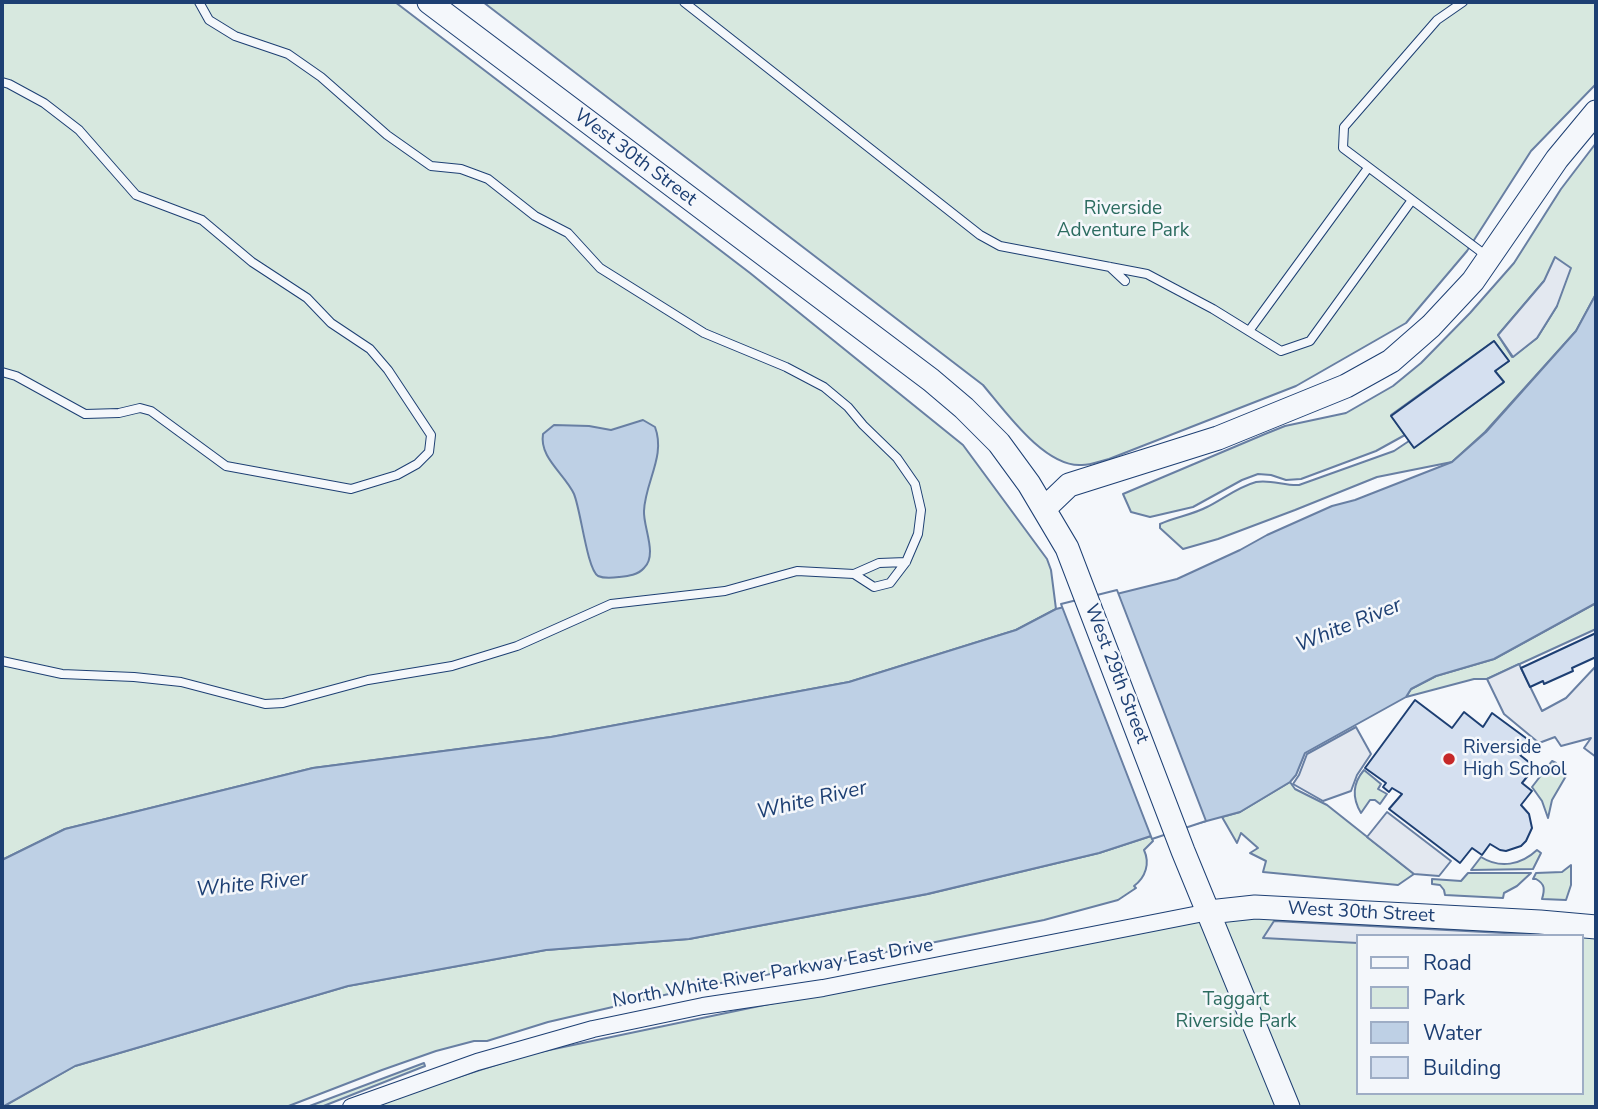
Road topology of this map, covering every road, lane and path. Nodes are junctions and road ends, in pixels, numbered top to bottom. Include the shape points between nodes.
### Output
1 (199, 2) edge
2 (429, 2) edge
3 (684, 2) edge
4 (1463, 2) edge
5 (2, 82) edge
6 (1596, 112) edge
7 (1368, 167) junction
8 (1412, 200) junction
9 (1488, 257) junction
10 (1110, 267) junction
11 (1125, 281) dead end
12 (841, 313) joint
13 (1250, 331) junction
14 (2, 372) edge
15 (1044, 509) junction
16 (906, 562) junction
17 (854, 575) junction
18 (2, 662) edge
19 (1209, 912) junction
20 (1596, 927) edge
21 (351, 1107) edge
22 (1288, 1107) edge

1 - 16 lane via 209,20 235,36 288,54 321,77 387,135 431,166 488,178 535,216 568,233 600,268 704,332 824,387 897,457 915,484 918,534
2 - 12 main road, West 30th Street
3 - 10 lane via 980,235 1000,246
4 - 7 lane via 1437,20 1345,127 1343,148
5 - 14 lane via 44,103 79,130 136,195 202,220 370,349 431,435 429,452 397,475 351,489 245,472 226,466 151,411 85,414
6 - 9 main road
7 - 8 lane
7 - 13 lane
8 - 9 lane
8 - 13 lane via 1310,341 1281,351
9 - 15 main road via 1473,281 1431,326 1369,374 1218,438 1069,485
10 - 11 lane
10 - 13 lane via 1147,274
12 - 15 main road, West 29th Street via 964,408 999,443
15 - 19 main road, West 29th Street via 1079,575
16 - 17 lane via 879,563
16 - 17 lane via 890,583 874,587
17 - 18 lane via 797,571 725,591 611,604 487,656 283,703 265,704 181,682 62,674
19 - 20 main road, West 30th Street via 1255,907
19 - 21 street, North White River Parkway East Drive via 593,1029 477,1062
19 - 22 main road, West 29th Street

